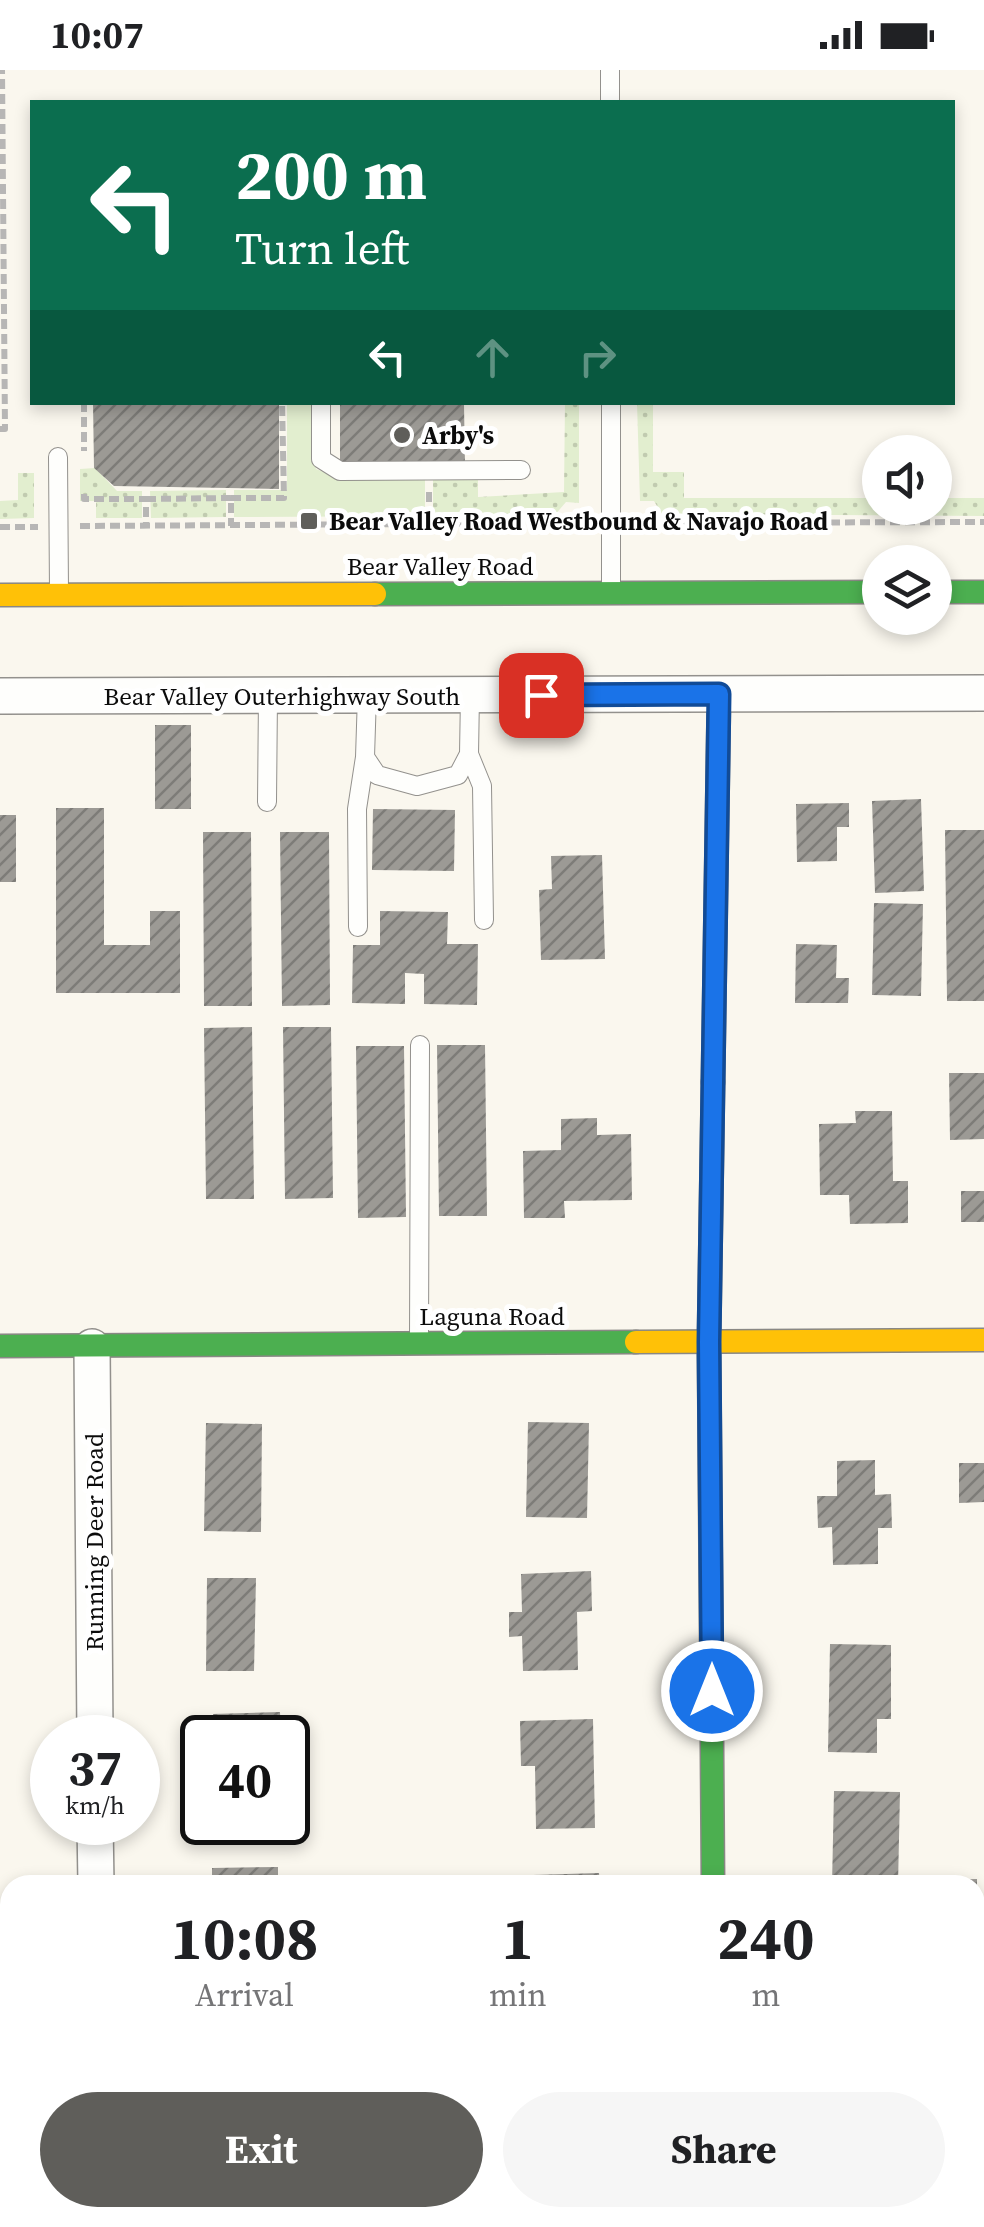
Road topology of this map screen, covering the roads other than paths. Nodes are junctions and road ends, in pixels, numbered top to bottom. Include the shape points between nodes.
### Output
1 (610, 70) edge
2 (610, 100) edge
3 (321, 405) edge
4 (611, 405) edge
5 (58, 457) dead end
6 (521, 470) dead end
7 (862, 592) edge
8 (952, 592) edge
9 (984, 592) edge
10 (611, 593) junction
11 (0, 595) edge
12 (59, 595) junction
13 (984, 693) edge
14 (719, 694) junction
15 (367, 695) junction
16 (470, 695) junction
17 (0, 696) edge
18 (268, 696) junction
19 (469, 754) junction
20 (365, 757) junction
21 (267, 802) dead end
22 (484, 920) dead end
23 (358, 927) dead end
24 (420, 1045) dead end
25 (984, 1340) edge
26 (709, 1342) junction
27 (420, 1344) junction
28 (0, 1346) edge
29 (92, 1347) junction
30 (95, 1715) edge
31 (95, 1845) edge
32 (96, 1875) edge
33 (713, 1875) edge

1 - 2 lane
3 - 6 lane via 322,458 340,471
4 - 10 lane
5 - 12 lane
7 - 10 street, Bear Valley Road
8 - 9 street
10 - 12 street, Bear Valley Road
11 - 12 street, Bear Valley Road
13 - 14 street, Bear Valley Outerhighway South
14 - 16 street, Bear Valley Outerhighway South
14 - 26 street
15 - 16 street, Bear Valley Outerhighway South
15 - 18 street, Bear Valley Outerhighway South
15 - 20 lane
16 - 19 lane
17 - 18 street, Bear Valley Outerhighway South
18 - 21 lane
19 - 20 lane via 458,775 417,786 377,775
19 - 22 lane via 482,786
20 - 23 lane via 357,808
24 - 27 lane
25 - 26 street, Laguna Road
26 - 27 street, Laguna Road
26 - 33 street
27 - 29 street, Laguna Road
28 - 29 street, Laguna Road
29 - 30 street, Running Deer Road
31 - 32 street

